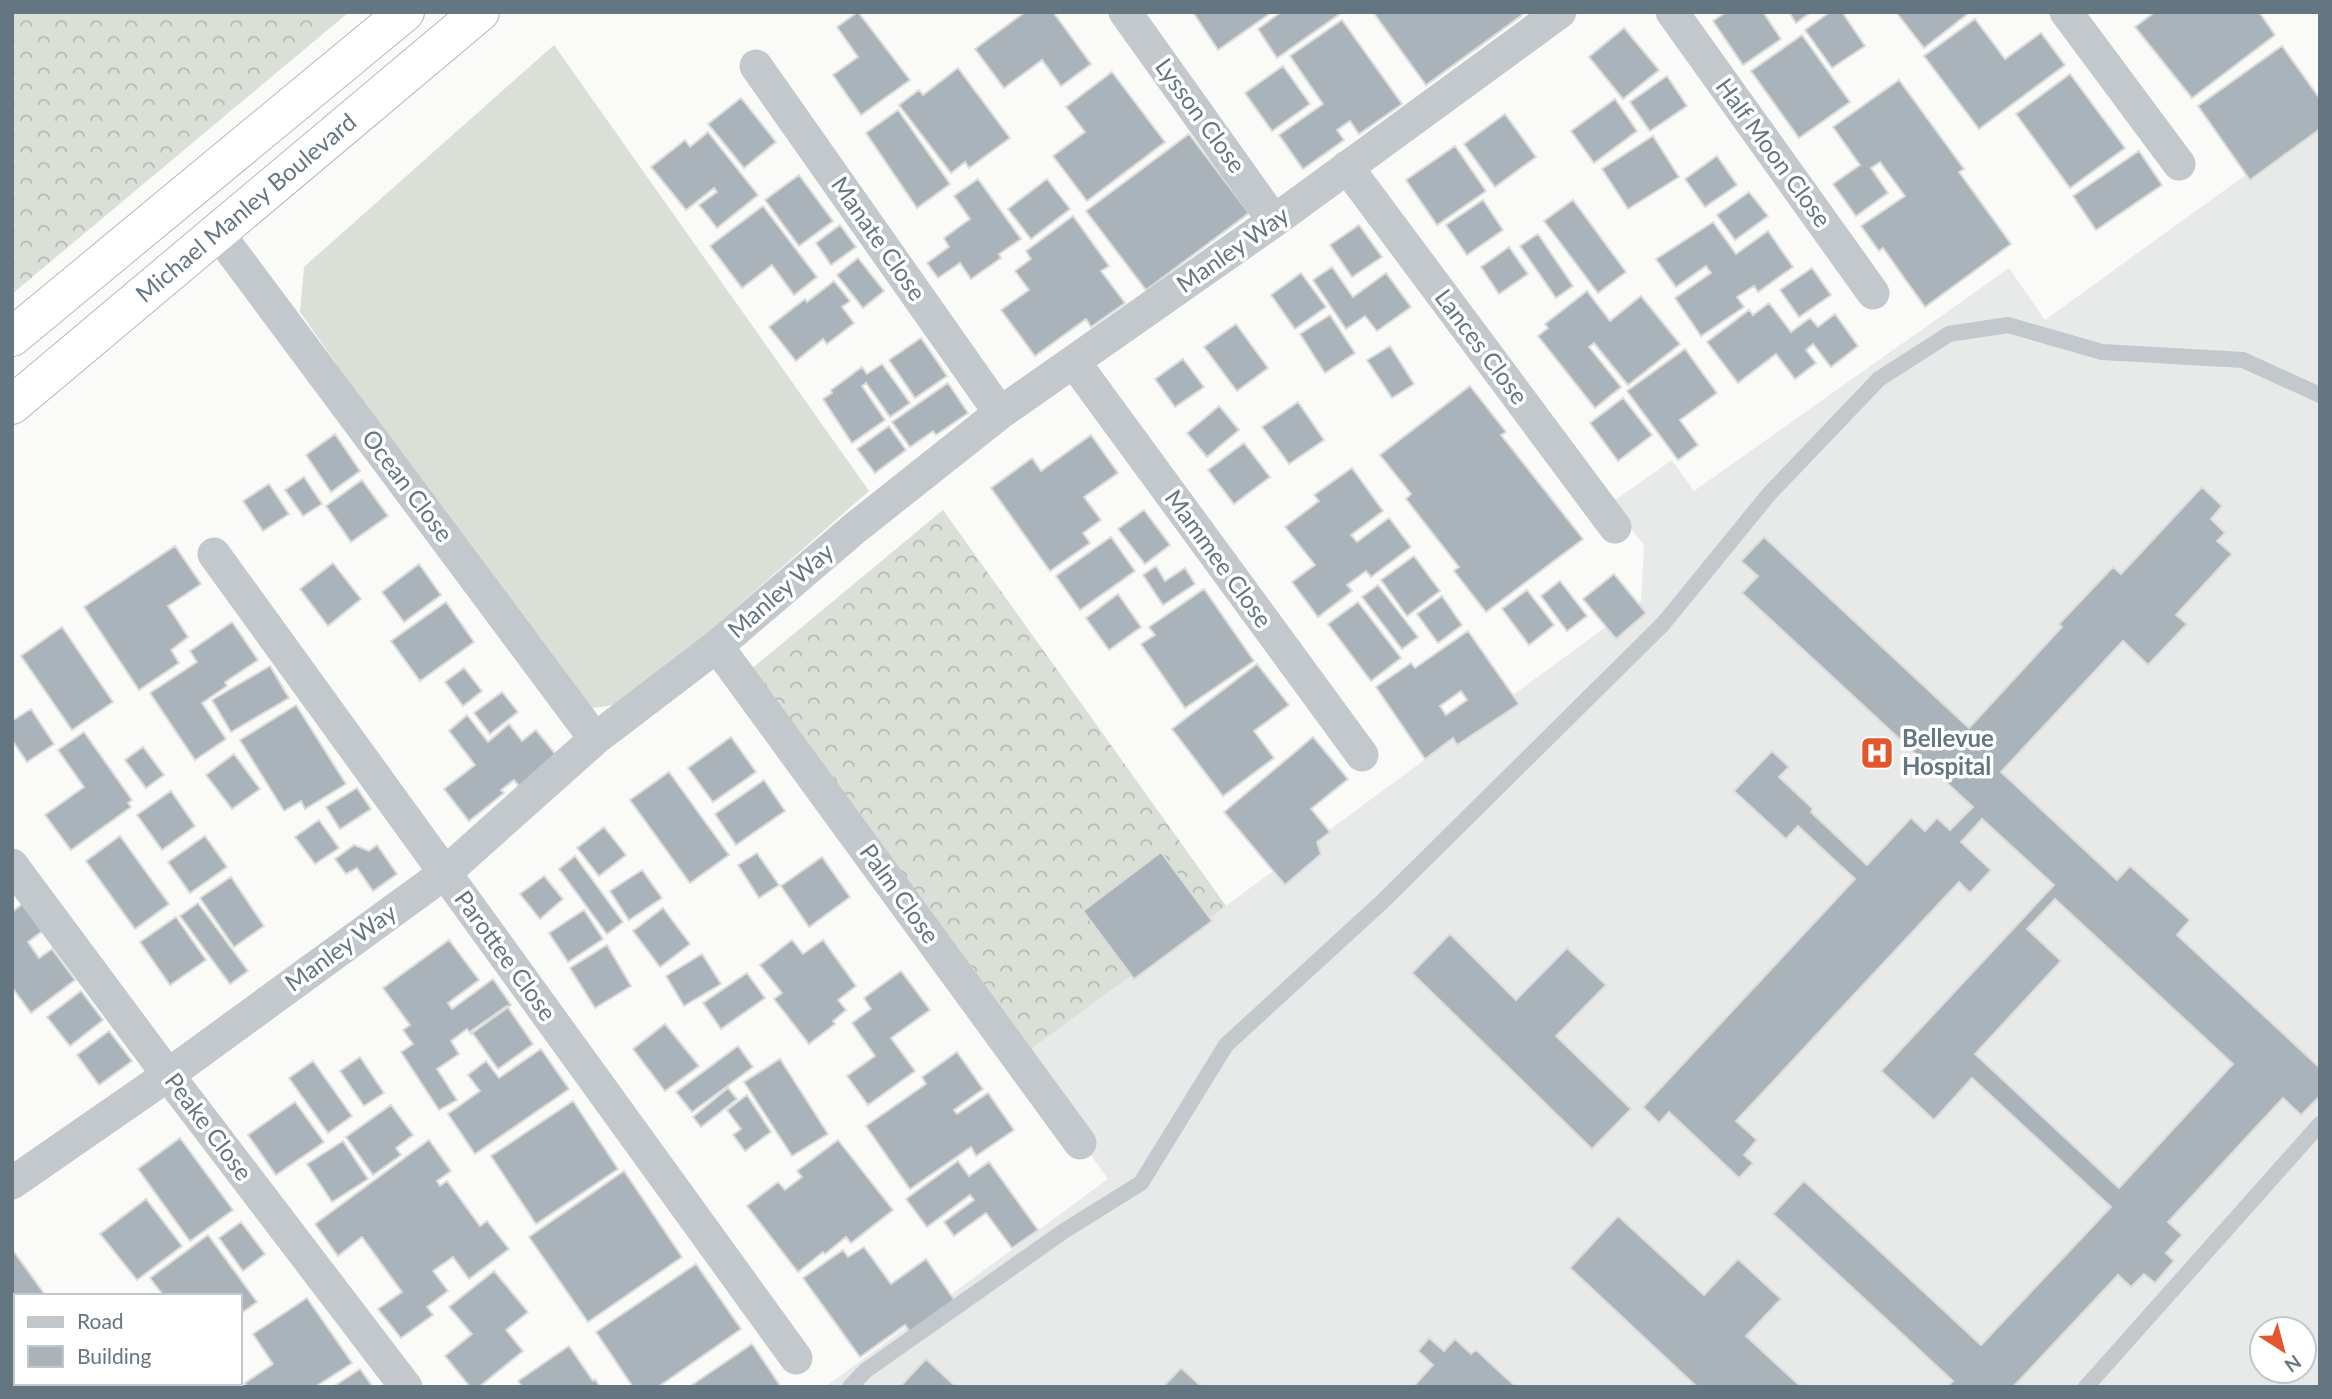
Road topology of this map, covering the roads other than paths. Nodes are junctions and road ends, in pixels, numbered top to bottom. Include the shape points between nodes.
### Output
1 (405, 12) edge
2 (480, 12) edge
3 (1125, 12) edge
4 (1672, 12) edge
5 (2066, 12) edge
6 (1555, 14) edge
7 (756, 65) dead end
8 (2179, 164) dead end
9 (1347, 167) junction
10 (1274, 221) junction
11 (218, 233) junction
12 (1873, 293) dead end
13 (12, 337) edge
14 (1074, 362) junction
15 (2320, 395) edge
16 (12, 405) edge
17 (1000, 414) junction
18 (1615, 527) dead end
19 (214, 554) dead end
20 (717, 646) junction
21 (595, 738) junction
22 (1362, 755) dead end
23 (12, 865) edge
24 (445, 873) junction
25 (168, 1075) junction
26 (2320, 1124) edge
27 (1080, 1143) dead end
28 (12, 1183) edge
29 (796, 1358) dead end
30 (406, 1387) edge
31 (850, 1387) edge
32 (2086, 1387) edge

1 - 13 highway, Michael Manley Boulevard
2 - 11 highway, Michael Manley Boulevard
3 - 10 street, Lysson Close
4 - 12 street, Half Moon Close
5 - 8 street
6 - 9 street, Manley Way
7 - 17 street, Manate Close
9 - 10 street, Manley Way
9 - 18 street, Lances Close
10 - 14 street, Manley Way
11 - 16 highway, Michael Manley Boulevard
11 - 21 street, Ocean Close
14 - 17 street, Manley Way
14 - 22 street, Mammee Close
15 - 31 lane via 2243,360 2102,352 2008,325 1950,334 1879,379 1770,494 1663,624 1382,902 1226,1045 1140,1183 898,1347
17 - 20 street, Manley Way via 855,528
19 - 24 street, Parottee Close
20 - 21 street, Manley Way
20 - 27 street, Palm Close
21 - 24 street, Manley Way
23 - 25 street, Peake Close
24 - 25 street, Manley Way
24 - 29 street, Parottee Close
25 - 28 street, Manley Way
25 - 30 street, Peake Close
26 - 32 lane

